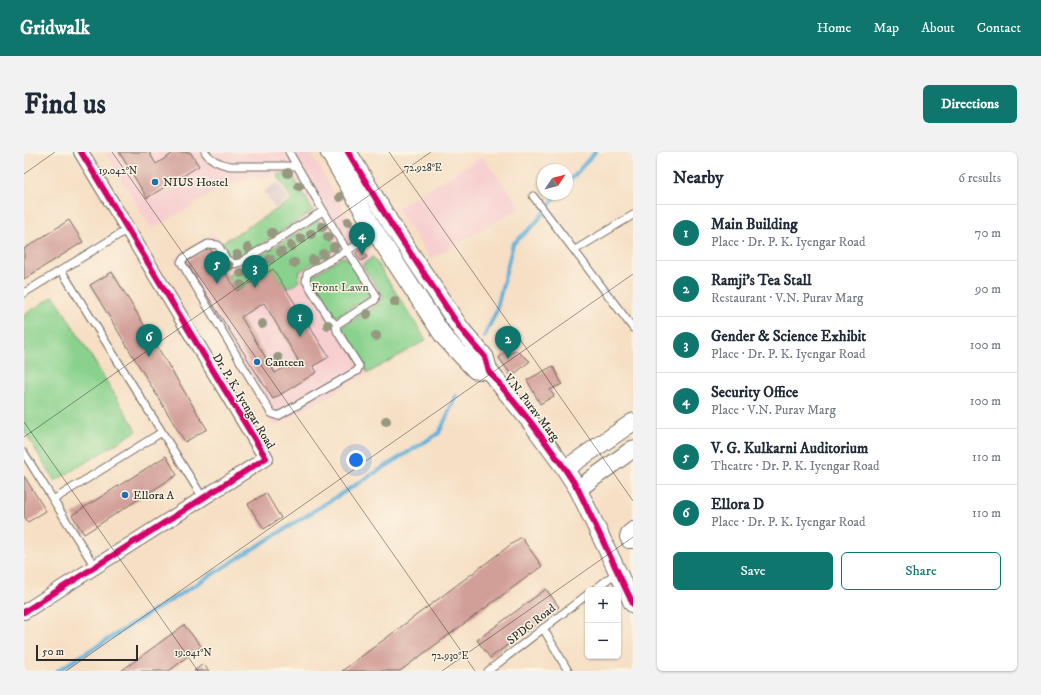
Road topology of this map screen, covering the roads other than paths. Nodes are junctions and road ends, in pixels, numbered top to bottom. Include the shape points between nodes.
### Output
1 (81, 152) edge
2 (205, 152) edge
3 (289, 152) edge
4 (329, 152) edge
5 (348, 152) edge
6 (297, 166) junction
7 (533, 196) dead end
8 (323, 211) junction
9 (633, 215) edge
10 (391, 224) junction
11 (128, 229) junction
12 (376, 233) junction
13 (575, 250) junction
14 (346, 251) junction
15 (61, 270) junction
16 (24, 293) edge
17 (336, 325) junction
18 (633, 328) edge
19 (489, 371) junction
20 (633, 422) edge
21 (162, 432) junction
22 (633, 449) edge
23 (24, 453) edge
24 (565, 469) junction
25 (578, 489) junction
26 (203, 498) junction
27 (53, 500) junction
28 (633, 529) edge
29 (633, 541) edge
30 (95, 567) junction
31 (617, 572) junction
32 (598, 587) edge
33 (585, 596) edge
34 (633, 604) edge
35 (24, 612) edge
36 (543, 628) junction
37 (488, 671) edge
38 (568, 671) edge

1 - 11 street, Dr. P. K. Iyengar Road
2 - 6 lane via 220,164 230,166
3 - 6 lane
4 - 12 street, V.N. Purav Marg
5 - 10 street, V.N. Purav Marg
6 - 8 lane
7 - 13 lane
8 - 14 lane
8 - 17 lane via 241,262 234,264 226,259 218,245 208,244 181,262 271,413 278,416 357,371 359,366 337,331
9 - 13 lane
10 - 12 lane
10 - 19 street, V.N. Purav Marg via 461,329 485,357
11 - 15 lane
11 - 26 street, Dr. P. K. Iyengar Road via 266,458
12 - 14 lane
12 - 19 street, V.N. Purav Marg via 444,337 475,370
13 - 18 lane
14 - 17 lane via 376,295 375,300
14 - 17 lane via 307,274 306,281
15 - 16 lane
15 - 21 lane
19 - 24 street, V.N. Purav Marg
20 - 24 street
21 - 26 lane
21 - 27 lane
22 - 25 street
23 - 27 lane
24 - 25 street, V.N. Purav Marg
25 - 31 street, V.N. Purav Marg
26 - 30 street, Dr. P. K. Iyengar Road
27 - 30 lane
28 - 29 street via 627,537 629,541
30 - 35 street, Dr. P. K. Iyengar Road
31 - 32 lane
31 - 34 street, V.N. Purav Marg
33 - 36 lane, SPDC Road
36 - 37 lane, SPDC Road
36 - 38 lane

